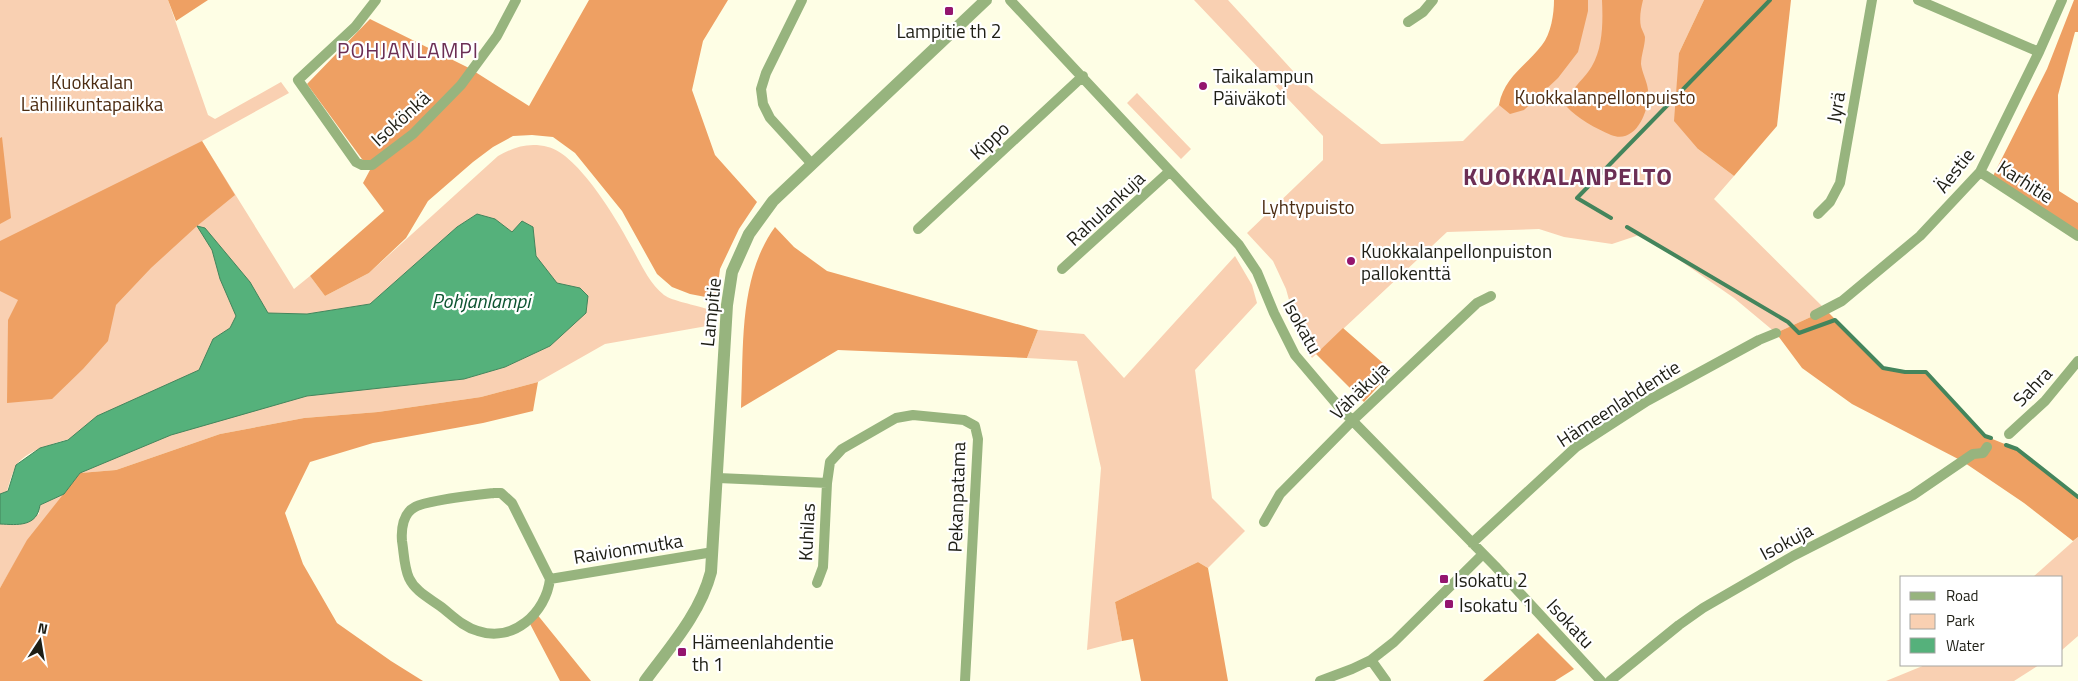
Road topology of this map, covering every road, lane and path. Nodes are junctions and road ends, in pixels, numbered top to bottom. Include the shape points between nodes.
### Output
1 (376, 0) edge
2 (516, 0) edge
3 (802, 0) edge
4 (986, 0) edge
5 (1010, 0) edge
6 (1433, 0) edge
7 (1872, 0) edge
8 (1918, 0) edge
9 (2062, 0) edge
10 (1408, 22) dead end
11 (2039, 52) junction
12 (1083, 76) junction
13 (811, 163) junction
14 (1170, 171) junction
15 (1980, 172) junction
16 (1818, 214) dead end
17 (918, 229) dead end
18 (2078, 236) edge
19 (1062, 269) dead end
20 (1491, 296) dead end
21 (1815, 315) dead end
22 (1776, 334) dead end
23 (2078, 361) edge
24 (1353, 420) junction
25 (2009, 434) dead end
26 (1987, 447) dead end
27 (718, 478) junction
28 (826, 483) junction
29 (1264, 522) dead end
30 (1472, 543) junction
31 (713, 552) junction
32 (1483, 554) junction
33 (550, 579) junction
34 (817, 583) dead end
35 (1371, 660) junction
36 (645, 681) edge
37 (965, 681) edge
38 (1320, 681) edge
39 (1386, 681) edge
40 (1601, 681) edge
41 (1610, 681) edge

1 - 2 street, Isokönkä via 355,27 298,80 356,162 372,166 413,134 461,85 496,36
3 - 13 street via 766,73 762,89 770,118
4 - 13 street, Lampitie
5 - 12 street, Isokatu
6 - 10 street
7 - 16 street, Jyrä via 1840,183 1830,202
8 - 11 street
9 - 11 street, Äestie
11 - 15 street, Äestie
12 - 14 street, Isokatu
12 - 17 street, Kippo
13 - 27 street, Lampitie via 773,201 748,234 732,272 727,305
14 - 19 street, Rahulankuja
14 - 24 street, Isokatu via 1239,245 1257,272 1295,355
15 - 18 street, Karhitie
15 - 21 street, Äestie via 1920,236 1842,300
20 - 24 street, Vähäkuja via 1477,303
22 - 30 street, Hämeenlahdentie via 1758,340 1647,401 1576,447
23 - 25 street, Sahra via 2045,401
24 - 29 street, Vähäkuja via 1280,494
24 - 30 street, Isokatu
26 - 41 street, Isokuja via 1984,453 1973,454 1913,495 1793,556 1703,608
27 - 28 street
27 - 31 street, Lampitie
28 - 34 street, Kuhilas via 824,567
28 - 37 street, Pekanpatama via 830,462 842,449 896,418 913,415 964,420 975,426 978,439
30 - 32 street, Isokatu
31 - 33 street, Raivionmutka
31 - 36 street, Lampitie via 706,591 698,608
32 - 35 street via 1394,642
32 - 40 street, Isokatu
33 - 33 street, Raivionmutka via 548,590 533,617 524,625 500,635 468,628 414,586 409,578 402,537 405,518 415,507 425,504 501,493 512,503
35 - 38 street
35 - 39 street

